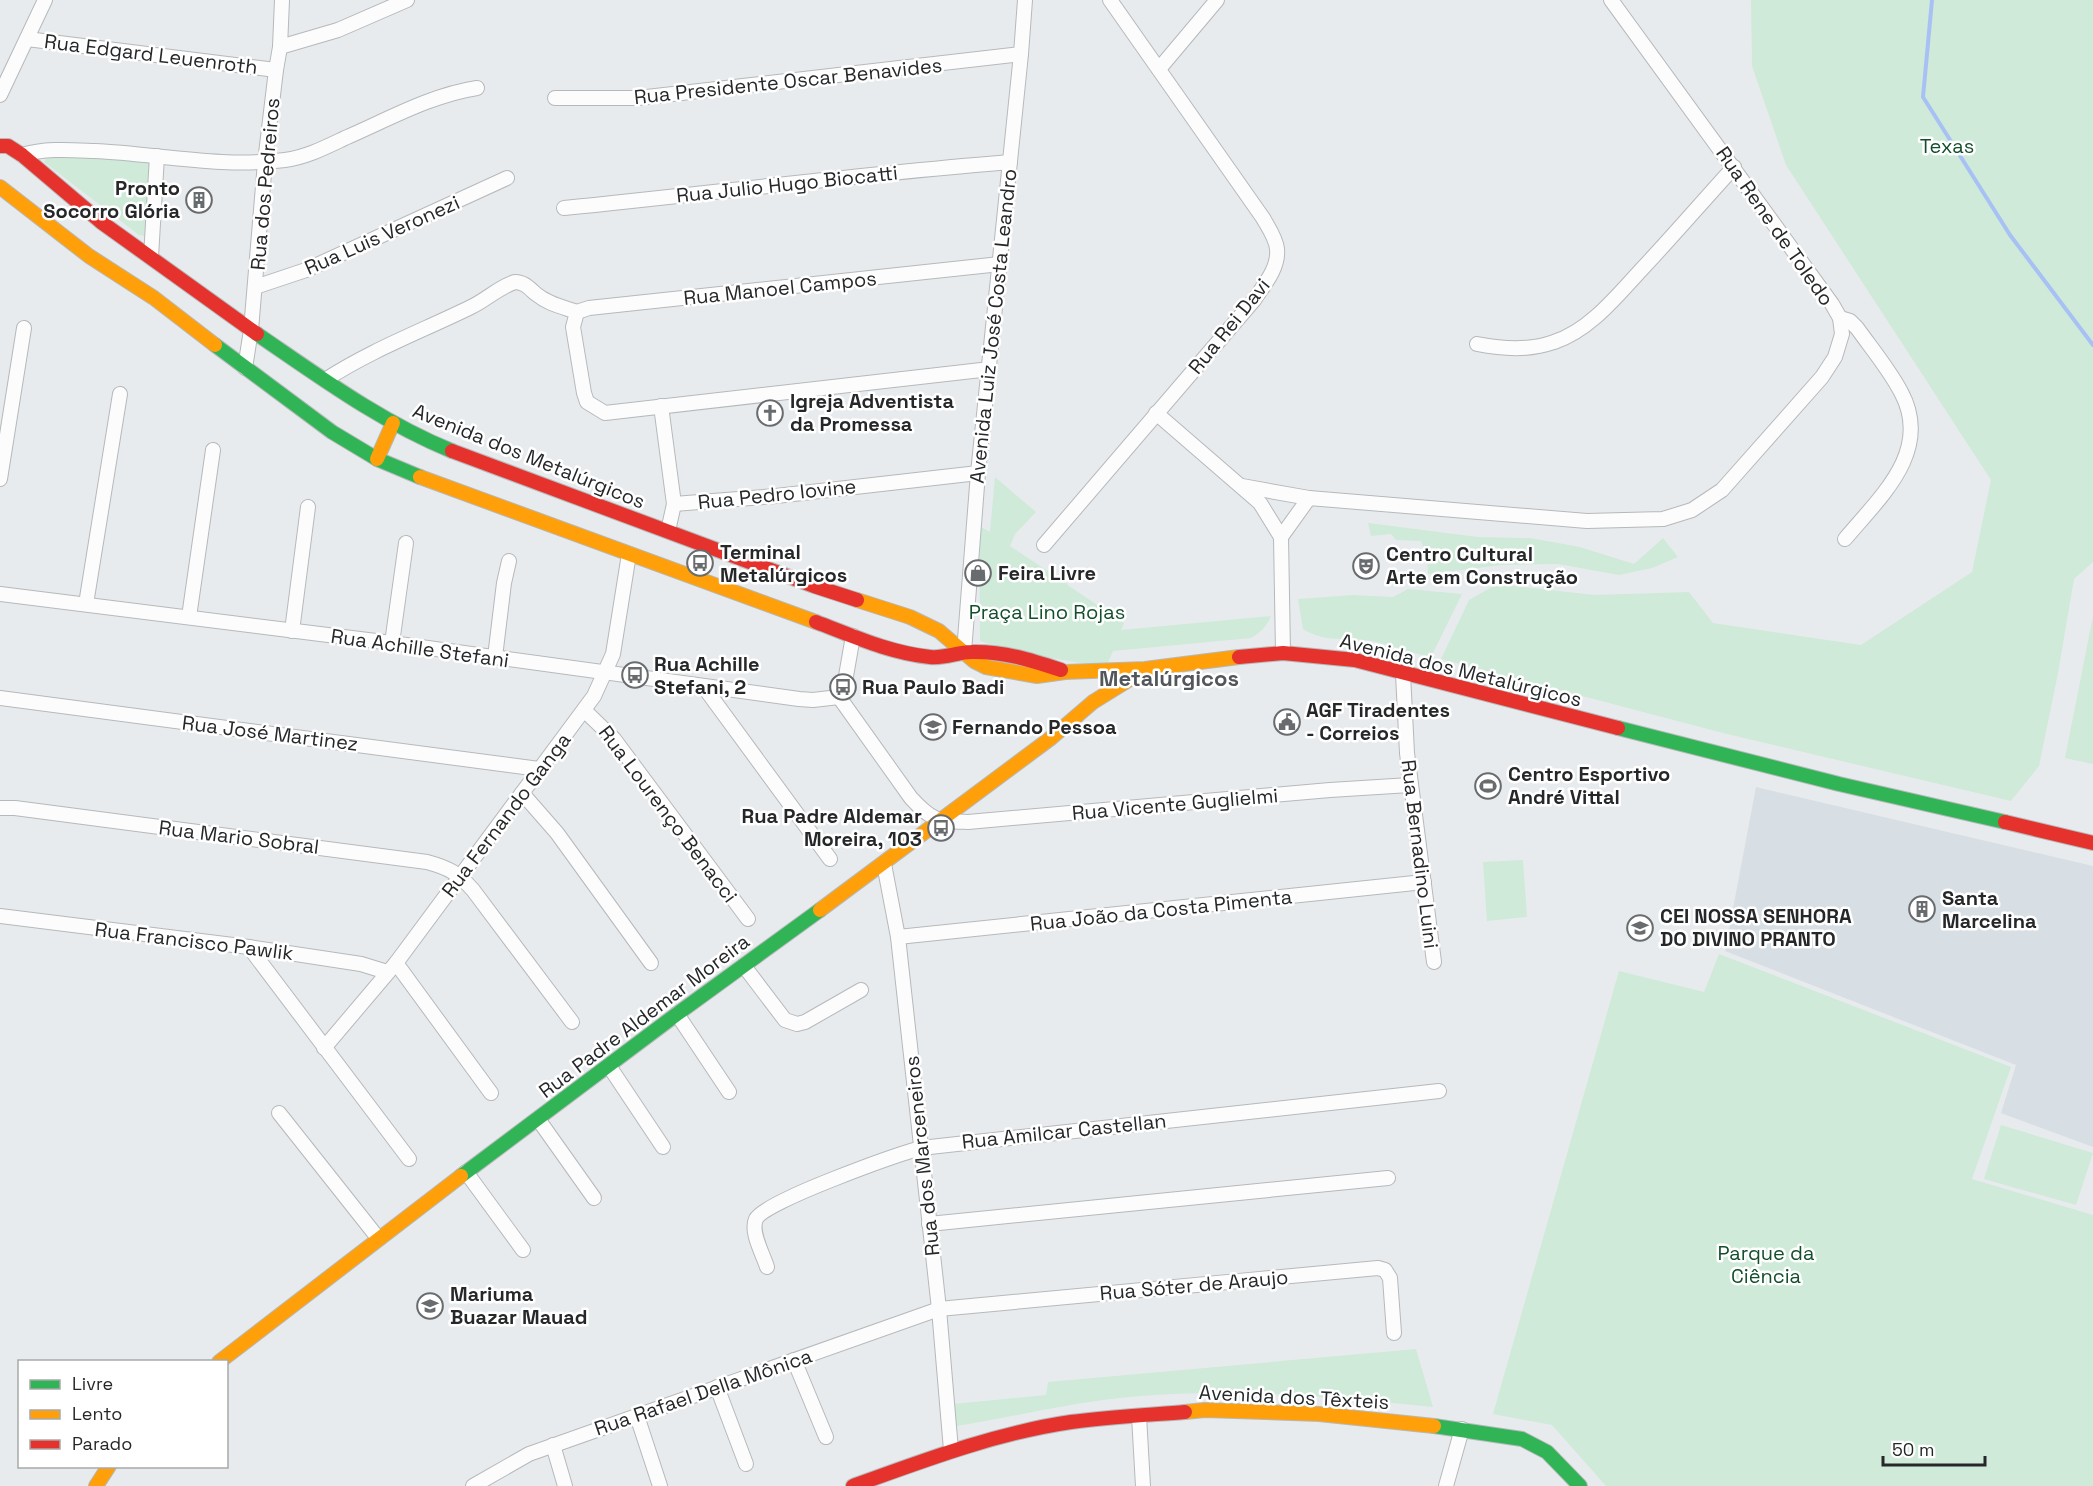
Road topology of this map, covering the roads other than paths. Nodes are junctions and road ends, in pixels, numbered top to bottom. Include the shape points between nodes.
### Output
1 (45, 0) edge
2 (282, 0) edge
3 (407, 0) edge
4 (1024, 0) edge
5 (1110, 0) edge
6 (1217, 0) edge
7 (1611, 0) edge
8 (27, 39) junction
9 (280, 47) junction
10 (1021, 54) junction
11 (1159, 69) junction
12 (276, 70) junction
13 (4, 72) edge
14 (477, 88) dead end
15 (0, 95) edge
16 (555, 98) dead end
17 (0, 146) edge
18 (22, 155) junction
19 (157, 156) junction
20 (266, 162) junction
21 (1010, 162) junction
22 (1734, 167) junction
23 (507, 178) dead end
24 (0, 187) edge
25 (564, 208) dead end
26 (151, 257) junction
27 (1000, 264) junction
28 (255, 287) junction
29 (577, 312) junction
30 (1840, 318) junction
31 (24, 327) dead end
32 (251, 330) junction
33 (1477, 344) dead end
34 (245, 368) junction
35 (990, 369) junction
36 (325, 380) junction
37 (120, 394) dead end
38 (661, 406) junction
39 (1156, 413) junction
40 (393, 423) junction
41 (213, 450) dead end
42 (377, 459) junction
43 (978, 473) junction
44 (0, 479) edge
45 (1242, 486) junction
46 (1309, 498) junction
47 (674, 504) junction
48 (308, 507) dead end
49 (668, 531) junction
50 (1281, 537) junction
51 (1845, 539) dead end
52 (406, 543) dead end
53 (1044, 544) dead end
54 (629, 554) junction
55 (509, 561) dead end
56 (0, 594) edge
57 (86, 604) junction
58 (189, 617) junction
59 (909, 617) junction
60 (292, 631) junction
61 (853, 636) junction
62 (392, 643) junction
63 (900, 652) junction
64 (964, 652) junction
65 (1283, 653) junction
66 (495, 657) junction
67 (1145, 669) junction
68 (1104, 672) junction
69 (606, 674) junction
70 (1403, 674) junction
71 (704, 687) junction
72 (839, 697) junction
73 (0, 698) edge
74 (1093, 702) junction
75 (585, 711) junction
76 (539, 769) junction
77 (1410, 785) junction
78 (522, 793) junction
79 (0, 808) edge
80 (939, 821) junction
81 (2093, 843) edge
82 (830, 859) dead end
83 (884, 864) junction
84 (461, 876) junction
85 (1424, 882) junction
86 (0, 916) edge
87 (748, 919) dead end
88 (898, 937) junction
89 (249, 947) junction
90 (651, 963) dead end
91 (1434, 963) dead end
92 (744, 966) junction
93 (391, 967) junction
94 (861, 990) dead end
95 (677, 1014) junction
96 (572, 1022) dead end
97 (324, 1048) junction
98 (609, 1066) junction
99 (1439, 1091) dead end
100 (729, 1092) dead end
101 (491, 1093) dead end
102 (279, 1113) dead end
103 (538, 1119) junction
104 (663, 1147) dead end
105 (921, 1148) junction
106 (409, 1159) dead end
107 (466, 1172) junction
108 (1388, 1178) dead end
109 (594, 1198) dead end
110 (929, 1224) junction
111 (378, 1238) junction
112 (523, 1250) dead end
113 (767, 1267) dead end
114 (939, 1309) junction
115 (1394, 1333) dead end
116 (222, 1360) edge
117 (794, 1360) junction
118 (717, 1387) junction
119 (637, 1416) junction
120 (1139, 1416) junction
121 (1462, 1429) junction
122 (826, 1437) dead end
123 (553, 1445) junction
124 (951, 1450) junction
125 (746, 1464) dead end
126 (108, 1468) edge
127 (96, 1486) edge
128 (472, 1486) edge
129 (565, 1486) edge
130 (660, 1486) edge
131 (853, 1486) edge
132 (1143, 1486) edge
133 (1446, 1486) edge
134 (1581, 1486) edge

1 - 8 street
2 - 9 street, Rua dos Pedreiros
3 - 9 street via 338,30
4 - 10 street, Avenida Luiz José Costa Leandro
5 - 11 street, Rua Rei Davi
6 - 11 street
7 - 22 street, Rua Rene de Toledo
8 - 12 street, Rua Edgard Leuenroth
8 - 13 street
9 - 12 street, Rua dos Pedreiros
10 - 16 street, Rua Presidente Oscar Benavides via 638,98
10 - 21 street, Avenida Luiz José Costa Leandro
11 - 39 street, Rua Rei Davi via 1263,218 1277,249 1272,274 1254,300
12 - 20 street, Rua dos Pedreiros
13 - 15 street
14 - 20 street via 452,92 315,152
17 - 18 main road, Avenida dos Metalúrgicos via 8,146
18 - 19 street via 58,150
18 - 26 main road, Avenida dos Metalúrgicos via 101,222
19 - 20 street via 228,163
19 - 26 street
20 - 28 street, Rua dos Pedreiros
21 - 25 street, Rua Julio Hugo Biocatti via 882,172
21 - 27 street, Avenida Luiz José Costa Leandro
22 - 30 street, Rua Rene de Toledo
22 - 33 street via 1582,328 1556,342 1527,349
23 - 28 street, Rua Luis Veronezi via 306,270
24 - 34 main road, Avenida dos Metalúrgicos
26 - 32 main road, Avenida dos Metalúrgicos
27 - 29 street, Rua Manoel Campos
27 - 35 street, Avenida Luiz José Costa Leandro
28 - 32 street, Rua dos Pedreiros
29 - 36 street via 545,300 520,282
29 - 38 street via 573,327 587,402 605,413
30 - 46 street, Rua Rene de Toledo via 1842,334 1835,357 1822,377 1722,490 1692,510 1663,519 1587,520
30 - 51 street via 1857,328 1902,393 1910,415 1911,440 1904,463
31 - 44 street
32 - 34 street, Rua dos Pedreiros
32 - 36 main road, Avenida dos Metalúrgicos
34 - 42 main road, Avenida dos Metalúrgicos via 332,432
35 - 38 street
35 - 43 street, Avenida Luiz José Costa Leandro
36 - 40 main road, Avenida dos Metalúrgicos
37 - 57 street
38 - 47 street, Rua Pedro Iovine
39 - 45 street
39 - 53 street, Rua Rei Davi
40 - 42 main road
40 - 49 main road, Avenida dos Metalúrgicos via 496,468
41 - 58 street
42 - 54 main road, Avenida dos Metalúrgicos
43 - 47 street, Rua Pedro Iovine
43 - 64 street, Avenida Luiz José Costa Leandro
45 - 46 street, Rua Rene de Toledo
45 - 50 street via 1260,503
46 - 50 street
47 - 49 street
48 - 60 street
49 - 59 main road, Avenida dos Metalúrgicos
50 - 65 street
52 - 62 street
54 - 61 main road, Avenida dos Metalúrgicos
54 - 69 street, Rua Fernando Ganga via 614,654
55 - 66 street
56 - 57 street, Rua Achille Stefani
57 - 58 street, Rua Achille Stefani
58 - 60 street, Rua Achille Stefani
59 - 63 main road via 913,637
59 - 64 main road, Avenida dos Metalúrgicos via 939,631
60 - 62 street, Rua Achille Stefani
61 - 63 main road, Avenida dos Metalúrgicos
61 - 72 street
62 - 66 street, Rua Achille Stefani
63 - 64 main road, Avenida dos Metalúrgicos via 933,658
64 - 68 main road, Avenida dos Metalúrgicos via 993,651 1065,672
65 - 67 main road, Avenida dos Metalúrgicos
65 - 70 main road, Avenida dos Metalúrgicos via 1355,660
66 - 69 street, Rua Achille Stefani
67 - 68 main road, Avenida dos Metalúrgicos
67 - 74 main road, Rua Padre Aldemar Moreira
68 - 74 main road, Rua Padre Aldemar Moreira
69 - 71 street, Rua Achille Stefani
69 - 75 street, Rua Fernando Ganga
70 - 77 street, Rua Bernadino Luini
70 - 81 main road, Avenida dos Metalúrgicos
71 - 72 street, Rua Achille Stefani via 813,700
71 - 82 street
72 - 80 street via 911,798
73 - 76 street, Rua José Martinez
74 - 80 main road, Rua Padre Aldemar Moreira
75 - 76 street, Rua Fernando Ganga
75 - 87 street, Rua Lourenço Benacci via 614,739
76 - 78 street, Rua Fernando Ganga
77 - 80 street, Rua Vicente Guglielmi via 968,822
77 - 85 street, Rua Bernadino Luini
78 - 84 street, Rua Fernando Ganga
78 - 90 street via 557,833
79 - 84 street, Rua Mario Sobral via 427,862
80 - 83 main road, Rua Padre Aldemar Moreira
83 - 88 street, Rua dos Marceneiros
83 - 92 main road, Rua Padre Aldemar Moreira
84 - 93 street, Rua Fernando Ganga
84 - 96 street
85 - 88 street, Rua João da Costa Pimenta
85 - 91 street, Rua Bernadino Luini
86 - 89 street, Rua Francisco Pawlik
88 - 105 street, Rua dos Marceneiros
89 - 93 street, Rua Francisco Pawlik
89 - 97 street
92 - 94 street via 791,1023 805,1022
92 - 95 main road, Rua Padre Aldemar Moreira
93 - 97 street, Rua Fernando Ganga
93 - 101 street
95 - 98 main road, Rua Padre Aldemar Moreira
95 - 100 street
97 - 106 street
98 - 103 main road, Rua Padre Aldemar Moreira
98 - 104 street
99 - 105 street, Rua Amilcar Castellan
102 - 111 street
103 - 107 main road, Rua Padre Aldemar Moreira
103 - 109 street
105 - 110 street, Rua dos Marceneiros
105 - 113 street, Rua Amilcar Castellan via 762,1211 754,1229
107 - 111 main road, Rua Padre Aldemar Moreira
107 - 112 street
108 - 110 street
110 - 114 street, Rua dos Marceneiros
111 - 116 main road, Rua Padre Aldemar Moreira
114 - 115 street, Rua Sóter de Araujo via 1378,1268 1390,1278
114 - 117 street, Rua Rafael Della Mônica
114 - 124 street, Rua dos Marceneiros
117 - 118 street, Rua Rafael Della Mônica
117 - 122 street
118 - 119 street, Rua Rafael Della Mônica
118 - 125 street
119 - 123 street, Rua Rafael Della Mônica
119 - 130 street
120 - 121 main road, Avenida dos Têxteis via 1205,1410 1307,1413
120 - 124 main road, Avenida dos Têxteis via 1072,1422
120 - 132 street
121 - 133 street
121 - 134 main road, Avenida dos Têxteis via 1522,1439 1547,1452
123 - 128 street, Rua Rafael Della Mônica
123 - 129 street
124 - 131 main road, Avenida dos Têxteis
126 - 127 main road

